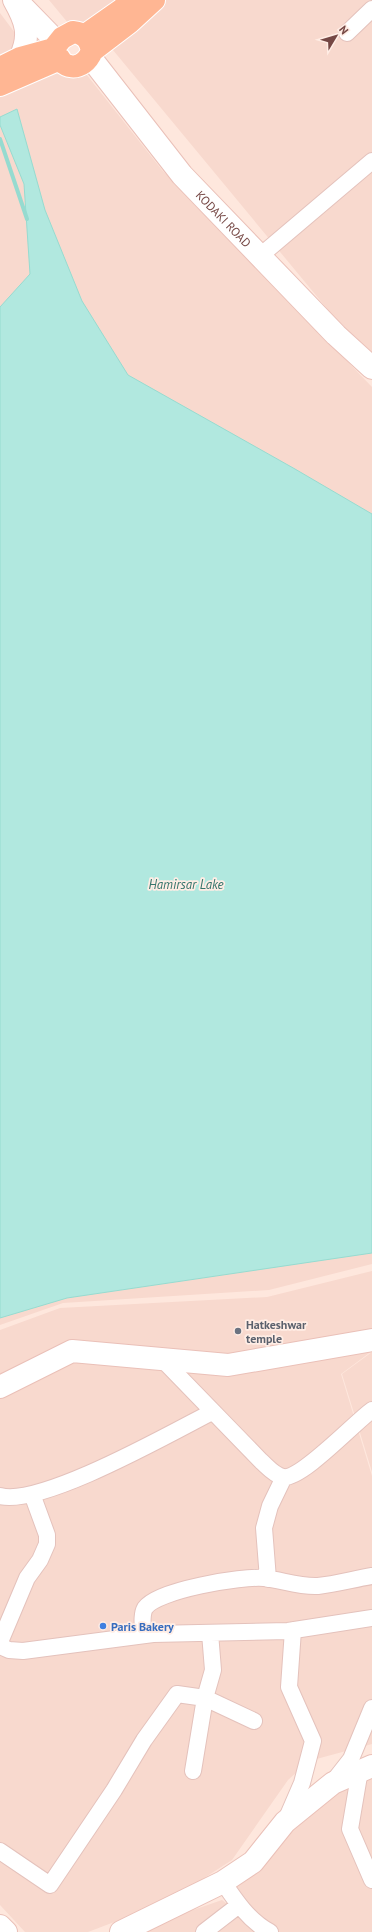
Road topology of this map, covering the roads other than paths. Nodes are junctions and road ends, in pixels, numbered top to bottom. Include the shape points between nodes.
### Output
1 (15, 0) edge
2 (32, 0) edge
3 (132, 0) edge
4 (154, 0) edge
5 (372, 9) edge
6 (346, 33) dead end
7 (74, 49) junction
8 (20, 58) junction
9 (0, 68) edge
10 (0, 85) edge
11 (372, 161) edge
12 (260, 256) junction
13 (372, 368) edge
14 (372, 1340) edge
15 (162, 1359) junction
16 (0, 1387) edge
17 (372, 1410) edge
18 (212, 1412) junction
19 (284, 1477) junction
20 (32, 1494) junction
21 (0, 1496) edge
22 (372, 1576) edge
23 (268, 1579) junction
24 (372, 1618) edge
25 (293, 1630) junction
26 (210, 1633) junction
27 (143, 1635) junction
28 (0, 1642) edge
29 (0, 1646) edge
30 (205, 1698) junction
31 (372, 1708) edge
32 (254, 1721) dead end
33 (366, 1768) edge
34 (193, 1771) dead end
35 (333, 1783) junction
36 (285, 1822) junction
37 (0, 1851) edge
38 (372, 1880) edge
39 (223, 1882) junction
40 (239, 1906) junction
41 (0, 1926) edge
42 (6, 1932) edge
43 (121, 1932) edge
44 (204, 1932) edge
45 (270, 1932) edge

1 - 7 street, KODAKI ROAD
1 - 8 street, KODAKI ROAD via 26,27 26,45
2 - 7 street, KODAKI ROAD
3 - 7 main road
4 - 7 main road via 130,22
5 - 6 street
7 - 8 main road
7 - 10 main road
7 - 12 street, KODAKI ROAD via 182,175
8 - 9 main road
11 - 12 street
12 - 13 street, KODAKI ROAD via 336,335
14 - 15 street via 228,1365
15 - 16 street via 72,1351
15 - 18 street
17 - 19 street via 300,1472
18 - 19 street via 261,1461 276,1474
18 - 20 street via 83,1476
19 - 23 street via 270,1506 264,1528
20 - 21 street via 8,1498
20 - 28 street via 47,1535 47,1544 40,1560 27,1578
22 - 23 street via 319,1586
23 - 27 street via 211,1583 153,1601 144,1610
24 - 25 street
25 - 26 street
25 - 36 street via 289,1687 313,1741 302,1783
26 - 27 street
26 - 30 street via 213,1670
27 - 29 street via 23,1651
30 - 32 street
30 - 34 street
30 - 37 street via 177,1694 144,1740 114,1790 50,1885
31 - 35 street via 351,1758
33 - 35 street
33 - 38 street via 350,1829
35 - 36 street
36 - 39 street via 253,1862
39 - 40 street
39 - 43 street
40 - 44 street
40 - 45 street via 262,1928
41 - 42 street

